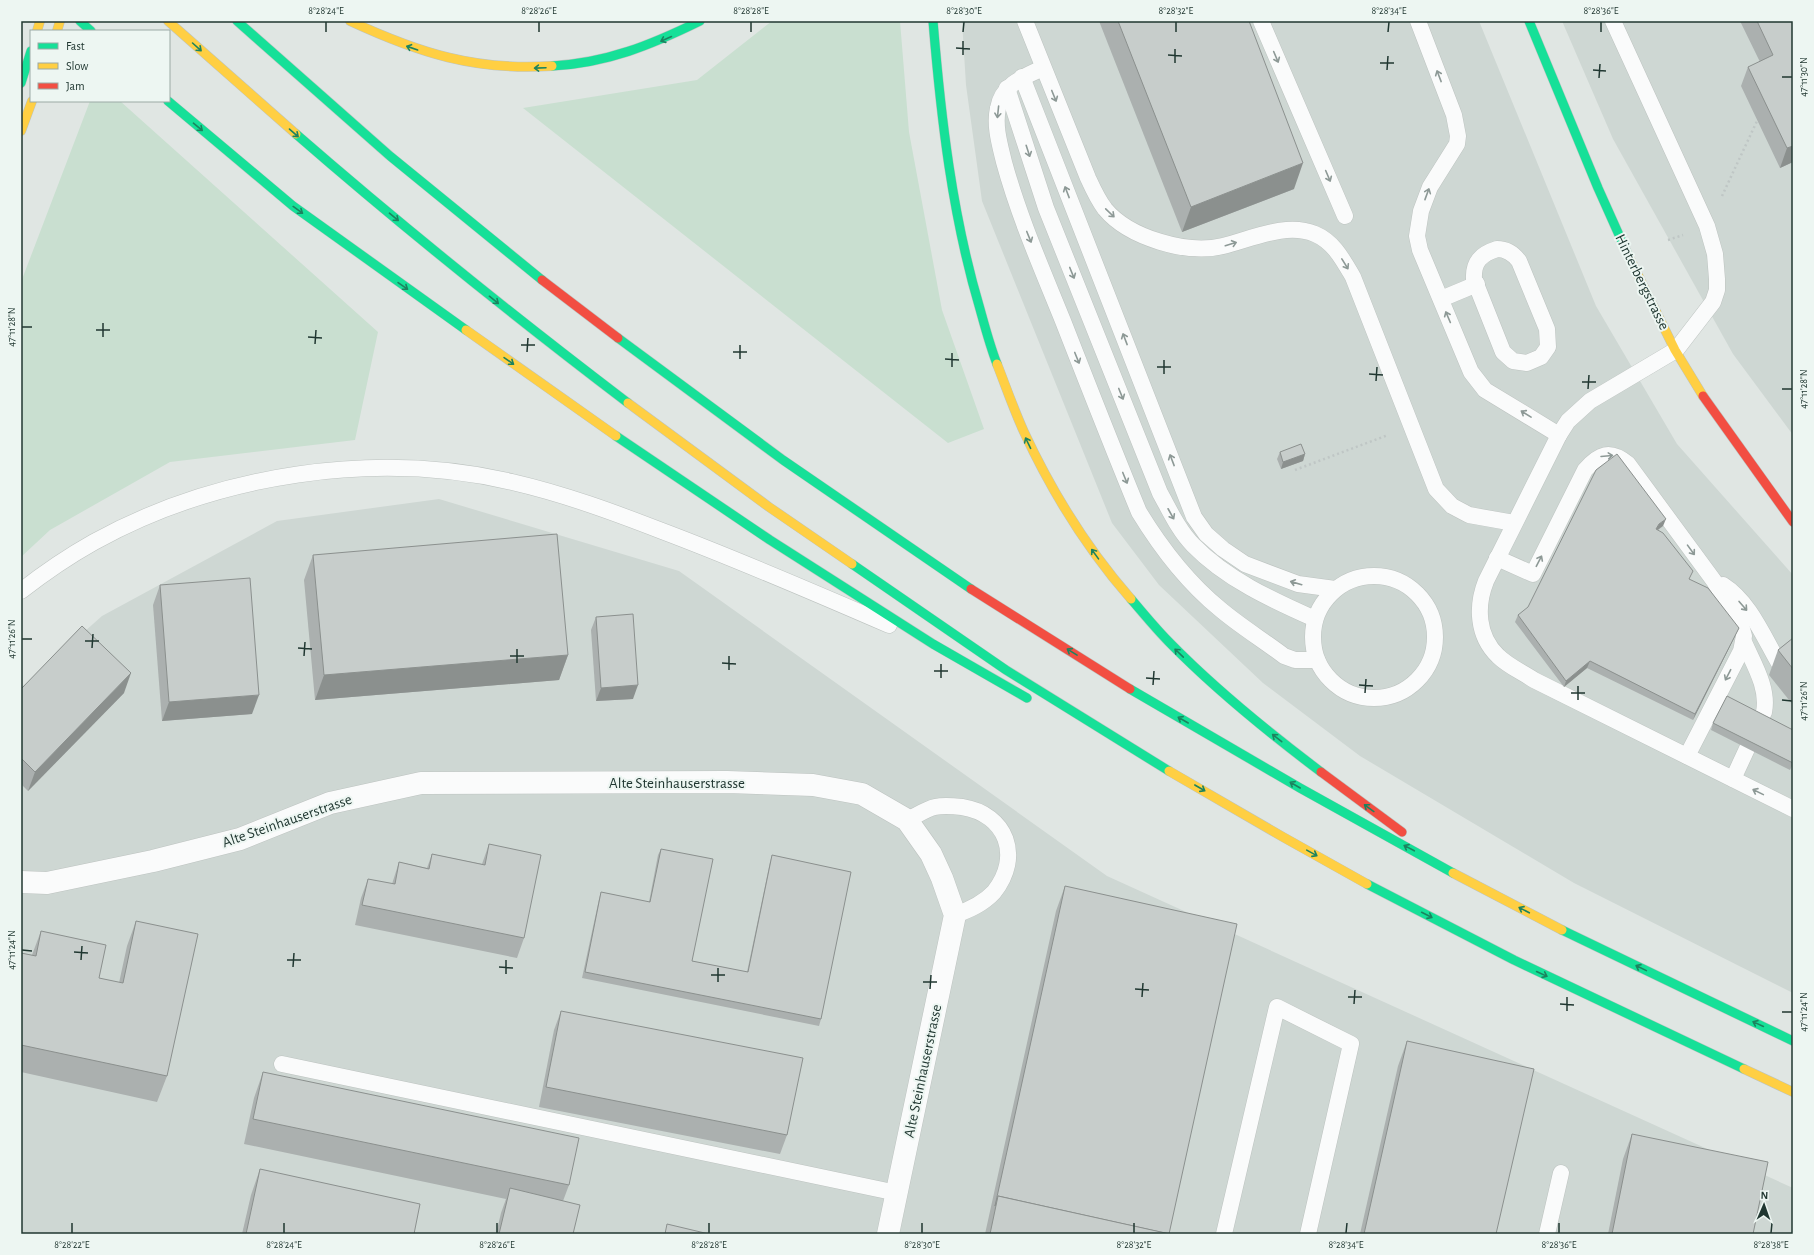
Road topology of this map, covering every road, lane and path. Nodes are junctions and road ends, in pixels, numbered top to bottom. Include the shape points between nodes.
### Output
1 (80, 21) edge
2 (168, 21) edge
3 (237, 21) edge
4 (350, 21) edge
5 (700, 21) edge
6 (933, 21) edge
7 (1025, 21) edge
8 (1261, 21) edge
9 (1418, 21) edge
10 (1529, 21) edge
11 (1613, 21) edge
12 (90, 30) edge
13 (30, 54) edge
14 (1042, 68) junction
15 (1022, 77) junction
16 (21, 83) edge
17 (1007, 88) junction
18 (32, 102) edge
19 (169, 102) edge
20 (1764, 118) edge
21 (1757, 121) dead end
22 (21, 131) edge
23 (1345, 216) dead end
24 (1477, 284) junction
25 (1441, 299) junction
26 (1676, 350) junction
27 (1411, 426) junction
28 (1559, 435) junction
29 (1295, 470) dead end
30 (1793, 522) edge
31 (1514, 524) junction
32 (1497, 558) junction
33 (1714, 582) junction
34 (1335, 589) junction
35 (21, 591) edge
36 (1316, 619) junction
37 (1744, 642) junction
38 (933, 644) junction
39 (1317, 660) junction
40 (1780, 665) edge
41 (1034, 701) dead end
42 (1062, 715) dead end
43 (1687, 756) junction
44 (1166, 769) junction
45 (1733, 779) junction
46 (1793, 809) edge
47 (907, 820) junction
48 (1468, 880) junction
49 (21, 882) edge
50 (955, 915) junction
51 (1793, 1041) edge
52 (282, 1064) dead end
53 (1793, 1092) edge
54 (1561, 1172) dead end
55 (897, 1193) junction
56 (888, 1234) edge
57 (1224, 1234) edge
58 (1308, 1234) edge
59 (1547, 1234) edge

1 - 12 main road
2 -> 44 main road via 246,92 427,245 601,383 786,519 931,619 1051,699
48 -> 3 main road via 1292,784 1132,690 987,598 836,497 621,341 526,267 352,123
5 -> 4 main road via 665,39 618,56 593,63 536,68 504,67 442,57 384,37
48 -> 6 main road via 1262,727 1206,677 1141,612 1063,507 1044,474 1012,406 977,304 960,234 944,143
7 - 14 lane
8 -> 23 lane
25 -> 9 lane via 1420,250 1418,226 1430,187 1454,149 1458,136 1454,115
10 - 26 main road, Hinterbergstrasse via 1622,244
11 - 26 lane via 1707,226 1715,254 1717,290 1713,302
13 - 16 main road
14 - 15 lane
14 -> 27 lane via 1096,195 1106,210 1134,231 1168,244 1189,248 1222,246 1273,232 1296,230 1314,234 1328,241 1353,277
15 - 17 lane
34 -> 15 lane via 1298,584 1246,564 1206,534 1194,517
17 -> 36 lane via 1046,208 1160,493 1176,523 1192,544 1213,562 1248,586
17 -> 39 lane via 1001,97 997,122 1009,180 1022,220 1139,512 1153,536 1174,563 1219,608 1284,656 1294,660
18 - 22 main road
19 -> 38 main road via 293,206 392,278 587,416 764,536
20 - 21 path
24 - 24 lane via 1474,279 1475,266 1483,254 1504,249 1515,255 1547,329 1548,347 1541,357 1527,363 1513,361 1507,357 1500,346
24 - 25 lane
28 -> 25 lane via 1485,390 1478,382 1471,372
26 - 28 lane via 1590,401 1573,416
26 - 30 main road, Hinterbergstrasse via 1715,415
27 - 29 path
27 - 31 lane via 1436,489 1452,506 1469,515
28 - 31 lane
31 - 32 lane
32 -> 33 lane via 1533,574 1585,470 1599,457 1615,455 1628,464
32 - 43 lane via 1481,594 1479,612 1486,639 1498,656 1534,680
33 - 37 lane via 1740,625
33 -> 40 lane via 1730,590 1753,617
34 - 36 lane via 1322,603
34 - 39 lane via 1352,580 1370,575 1390,577 1409,585 1424,600 1434,619 1436,640 1432,660 1421,678 1405,691 1385,698 1364,698 1339,687 1328,678
35 - 38 lane via 95,542 135,522 185,502 237,486 291,476 351,469 408,468 461,473 511,482 599,507 723,554
36 - 39 lane via 1312,640
37 -> 43 lane
37 - 45 lane via 1765,693 1766,703
38 - 41 main road
42 - 44 main road
43 - 45 lane
44 -> 53 main road via 1418,911 1537,972
46 -> 45 lane
47 - 49 street, Alte Steinhauserstrasse via 862,794 813,784 421,783 330,803 240,839 153,861 47,884
47 - 50 street, Alte Steinhauserstrasse via 931,854
47 - 50 lane via 934,807 974,809 990,818 1004,834 1009,856 1005,874 993,892 975,908
51 -> 48 main road via 1552,925
50 - 55 street, Alte Steinhauserstrasse
52 - 55 lane
54 - 59 lane
55 - 56 street, Alte Steinhauserstrasse
57 - 58 lane via 1277,1007 1351,1044

